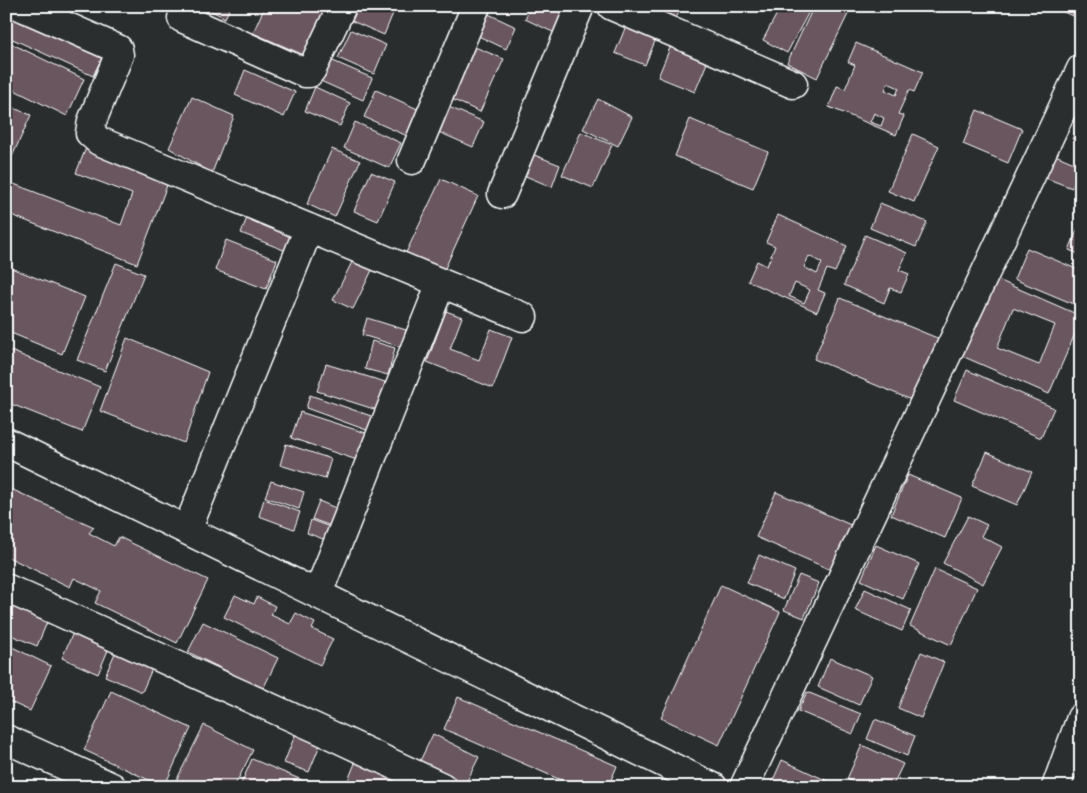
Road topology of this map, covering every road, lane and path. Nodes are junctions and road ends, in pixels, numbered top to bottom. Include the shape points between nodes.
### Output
1 (20, 6) edge
2 (342, 6) edge
3 (476, 6) edge
4 (580, 6) edge
5 (612, 6) edge
6 (182, 18) dead end
7 (1081, 69) edge
8 (793, 84) dead end
9 (412, 160) dead end
10 (502, 194) dead end
11 (309, 228) junction
12 (441, 283) junction
13 (523, 317) dead end
14 (6, 442) edge
15 (187, 530) junction
16 (6, 588) edge
17 (318, 594) junction
18 (1081, 718) edge
19 (6, 739) edge
20 (112, 787) edge
21 (442, 787) edge
22 (713, 787) edge
23 (744, 787) edge
24 (1056, 787) edge

1 - 11 street via 120,52 90,126 90,133 99,141
2 - 6 street via 312,69 305,73
3 - 9 street
4 - 10 street
5 - 8 street
7 - 23 street
11 - 12 street
11 - 15 street
12 - 13 street
12 - 17 street
14 - 15 street
15 - 17 street
16 - 21 street
17 - 22 street
18 - 24 street
19 - 20 street

